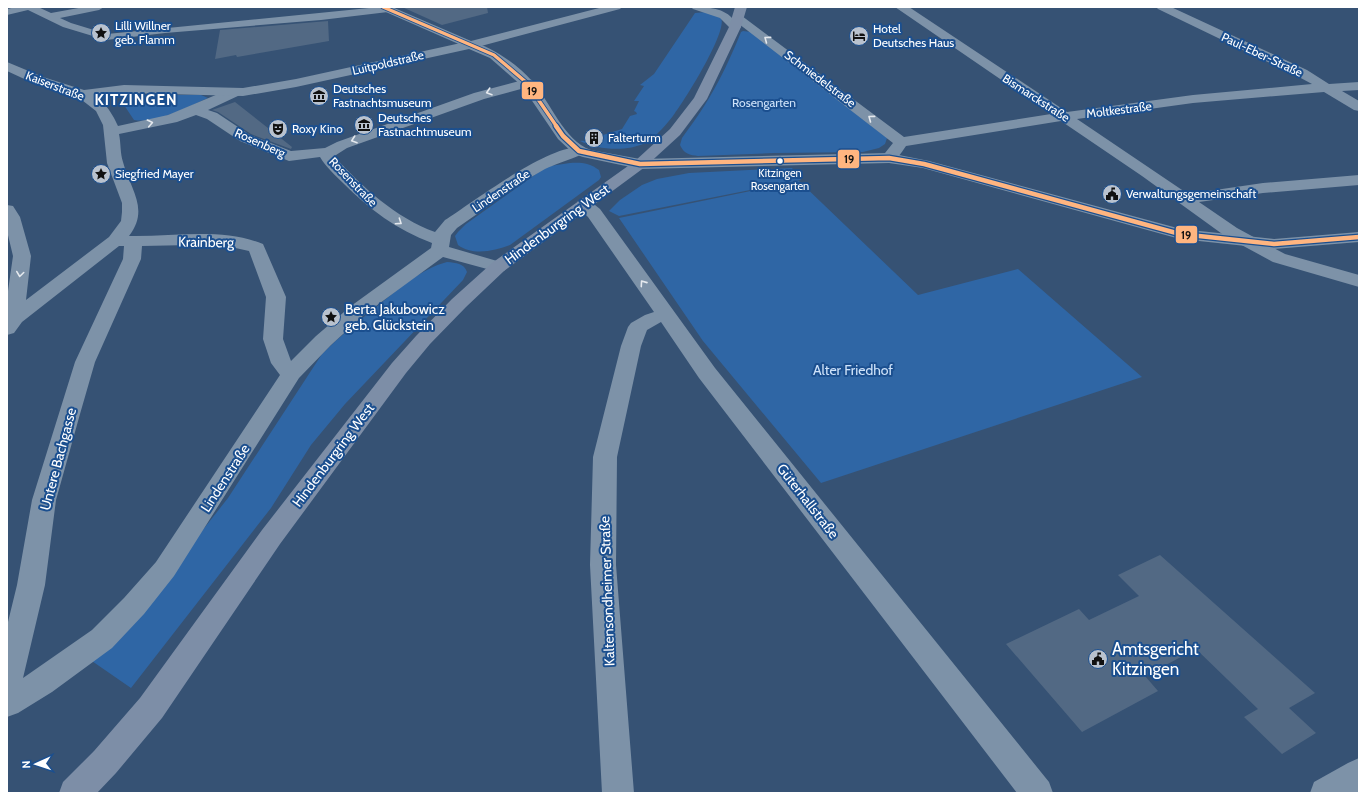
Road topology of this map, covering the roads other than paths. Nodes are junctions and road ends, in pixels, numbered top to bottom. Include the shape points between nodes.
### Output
1 (30, 7) edge
2 (99, 7) edge
3 (616, 7) edge
4 (697, 7) edge
5 (901, 7) edge
6 (1162, 7) edge
7 (385, 8) edge
8 (600, 9) edge
9 (7, 12) edge
10 (49, 17) junction
11 (738, 17) edge
12 (470, 45) junction
13 (7, 66) edge
14 (527, 83) junction
15 (1359, 86) edge
16 (1328, 88) junction
17 (235, 92) junction
18 (83, 94) junction
19 (1359, 107) edge
20 (196, 110) junction
21 (1064, 117) junction
22 (112, 131) junction
23 (901, 142) junction
24 (579, 151) junction
25 (329, 152) junction
26 (889, 158) junction
27 (640, 164) junction
28 (1359, 180) edge
29 (1184, 199) junction
30 (584, 205) junction
31 (7, 210) edge
32 (1359, 237) edge
33 (124, 242) junction
34 (1252, 243) junction
35 (440, 245) junction
36 (13, 249) edge
37 (498, 267) junction
38 (1359, 281) edge
39 (665, 315) junction
40 (10, 324) edge
41 (291, 374) junction
42 (7, 684) edge
43 (7, 703) edge
44 (1359, 774) edge
45 (75, 793) edge
46 (618, 793) edge
47 (1037, 793) edge
48 (1326, 793) edge

1 - 9 street
1 - 10 street
2 - 10 street
3 - 8 street, Luitpoldstraße
4 - 11 street, Schmiedelstraße via 724,16
5 - 21 street, Bismarckstraße
6 - 16 street, Paul-Eber-Straße via 1302,73
7 - 10 street via 326,17 106,37
7 - 12 street
8 - 12 street, Luitpoldstraße
23 -> 11 street, Schmiedelstraße
11 - 27 main road, Hindenburgring West via 700,99 675,132
12 - 14 street via 494,55
12 - 17 street, Luitpoldstraße via 260,90
13 - 18 street, Kaiserstraße via 38,80
14 - 24 street via 563,136
14 -> 25 street, Rosenstraße via 479,96 342,145
15 - 16 street, Moltkestraße
16 - 19 street, Paul-Eber-Straße
16 - 21 street, Moltkestraße via 1243,94
17 - 18 street via 124,89
17 - 20 street
18 - 22 street, Kaiserstraße via 100,106 108,117
22 -> 20 street
20 - 25 street, Rosenberg via 212,116 245,138 289,156
21 - 23 street, Moltkestraße
21 - 29 street, Bismarckstraße
22 - 33 street, Kaiserstraße via 114,161 130,200 131,215
23 - 26 street
24 - 27 street
24 - 35 street, Lindenstraße via 539,166 451,224 442,234
25 -> 35 street, Rosenstraße via 327,157 330,161 373,204 408,228
26 - 27 street
26 - 34 street via 924,164 1180,234
27 - 30 main road, Hindenburgring West
28 - 29 street via 1263,188
29 - 34 street, Bismarckstraße via 1231,232
30 - 37 main road, Hindenburgring West
39 -> 30 street, Güterhallstraße via 594,213
31 - 36 street via 12,217
32 - 34 street via 1274,244
33 - 40 street, Kaiserstraße
33 - 41 street, Krainberg via 221,240 244,243 257,248 276,297 273,339 281,363
33 - 42 street, Untere Bachgasse via 132,259 85,362 46,493 31,585
34 - 38 street, Bismarckstraße via 1279,258
35 - 37 street
35 - 41 street, Lindenstraße via 323,340
36 -> 40 street via 22,256
37 - 45 main road, Hindenburgring West via 459,303 399,368 271,537 151,708
39 - 46 street, Kaltensondheimer Straße via 652,318 638,327 631,346 605,457 603,565
39 - 47 street, Güterhallstraße via 707,373
41 - 43 street, Lindenstraße via 165,569 134,606 102,639 41,683
44 - 48 street

